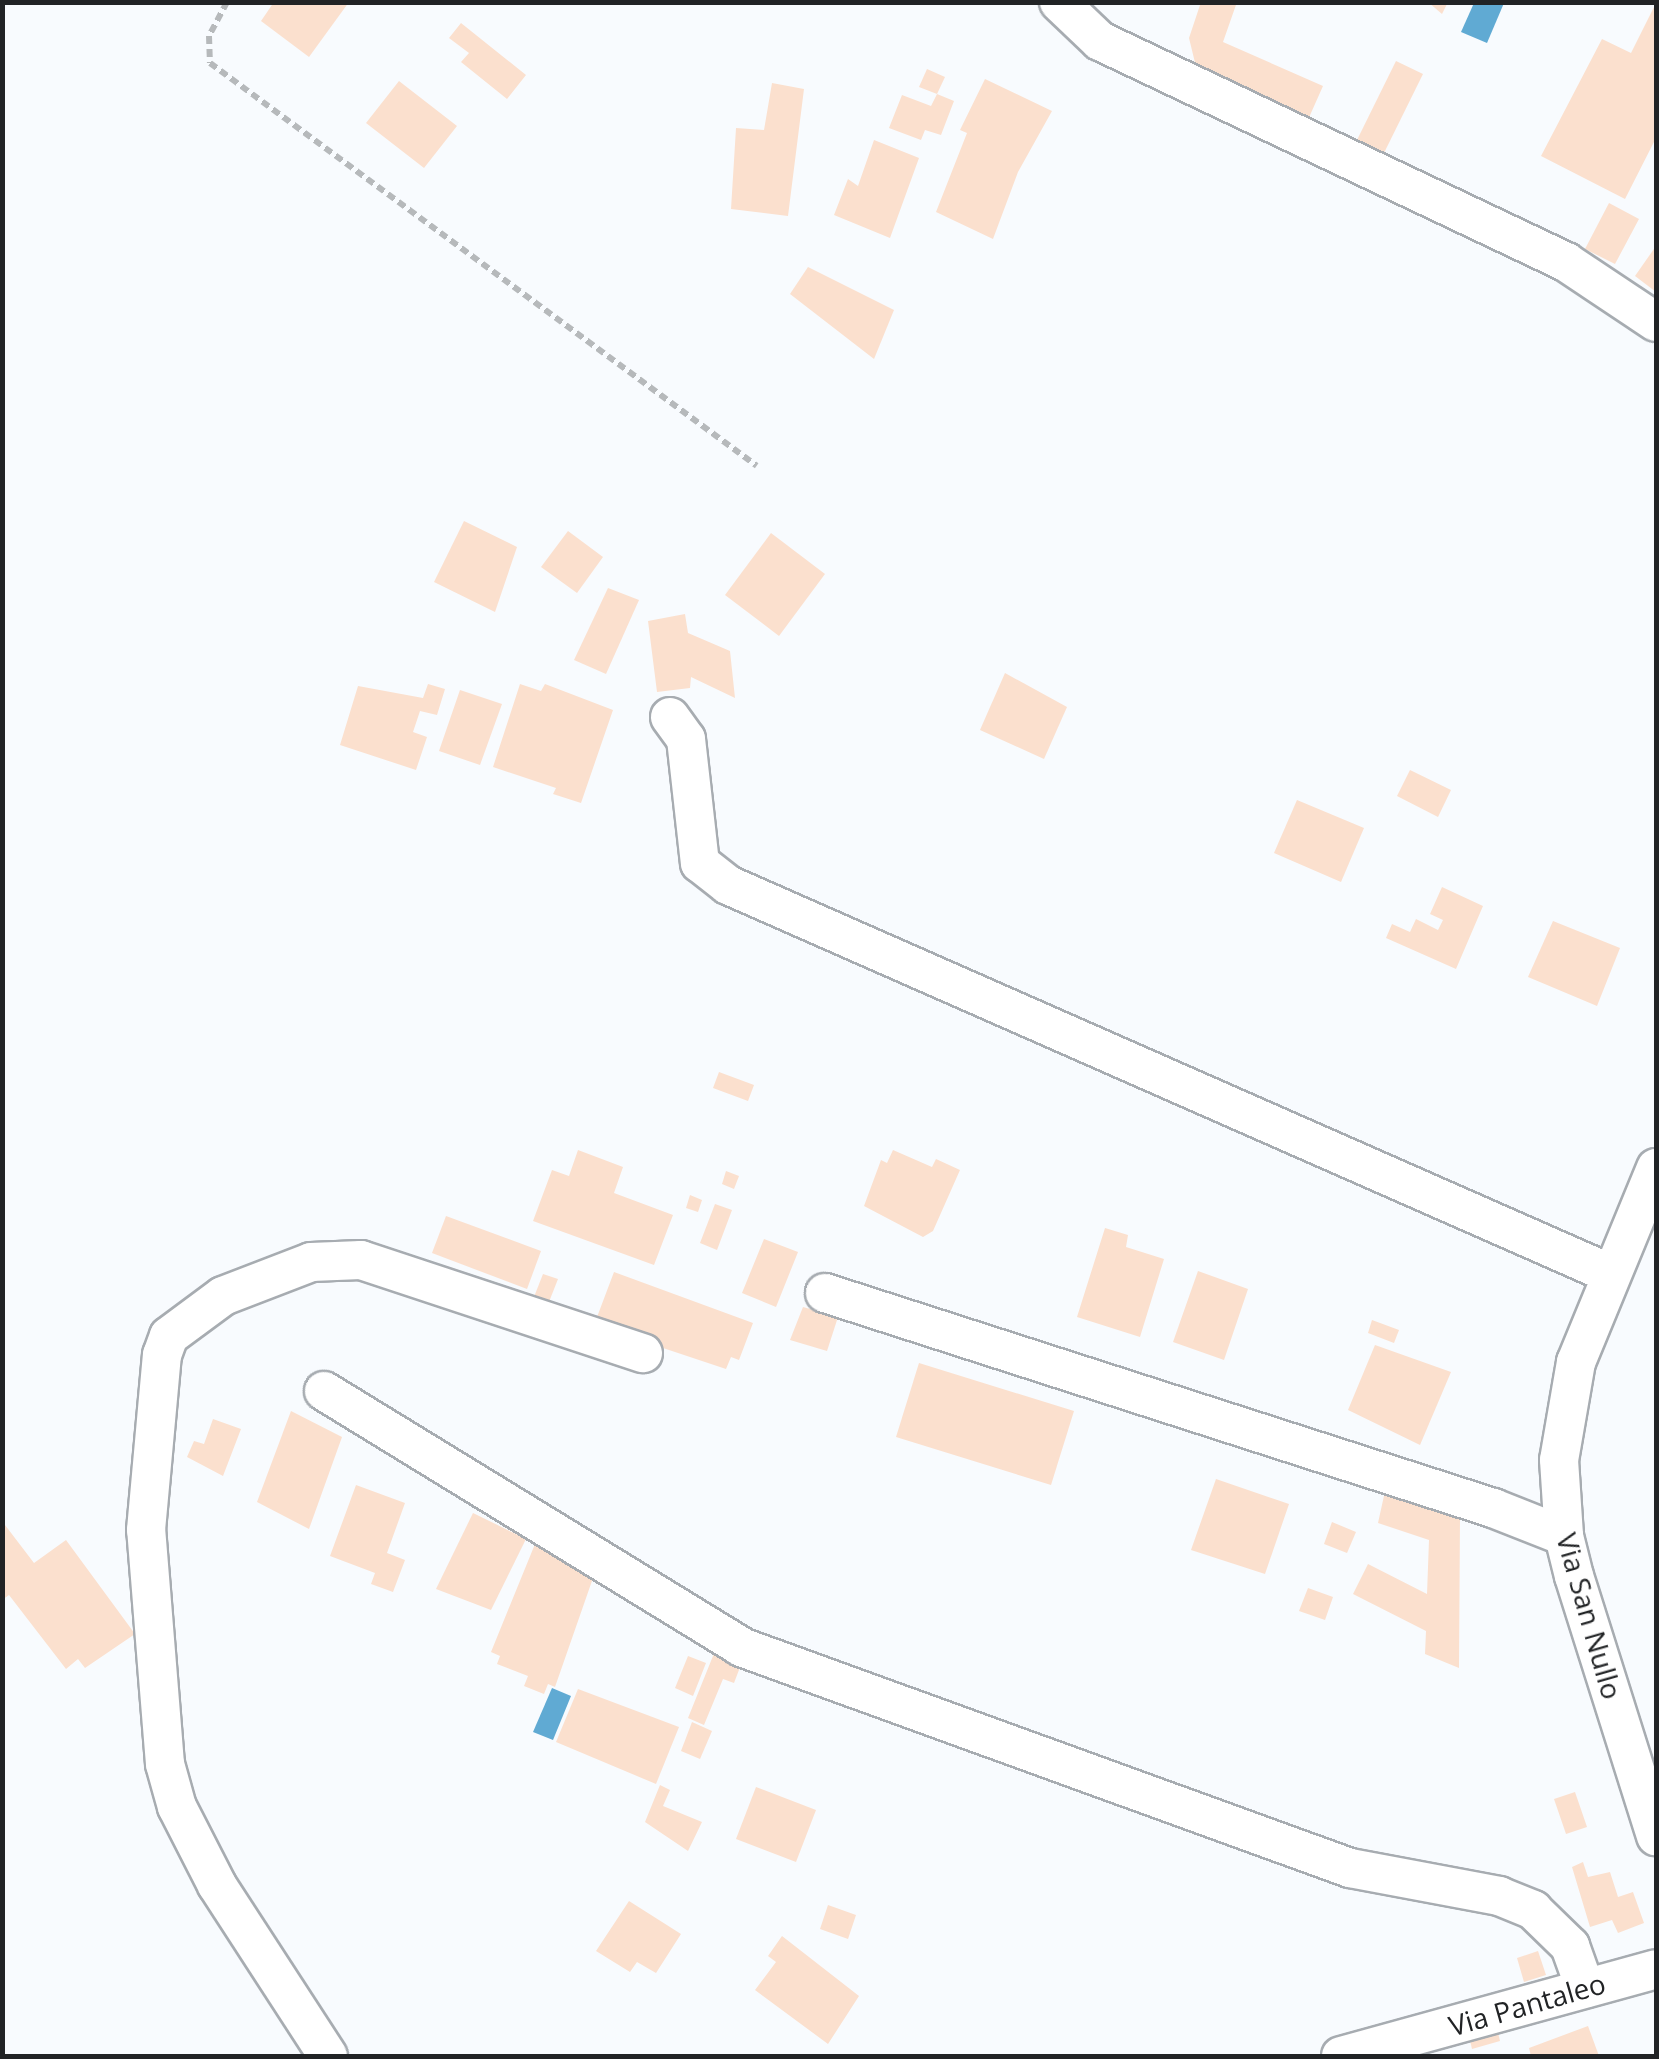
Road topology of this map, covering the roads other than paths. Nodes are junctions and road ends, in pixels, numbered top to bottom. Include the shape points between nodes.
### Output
1 (1059, 2) edge
2 (1656, 322) edge
3 (670, 718) dead end
4 (1656, 1168) edge
5 (1644, 1224) edge
6 (1611, 1274) junction
7 (826, 1293) dead end
8 (643, 1353) dead end
9 (324, 1391) dead end
10 (1564, 1536) junction
11 (1656, 1836) edge
12 (1656, 1968) edge
13 (1585, 1988) junction
14 (328, 2056) edge
15 (1341, 2056) edge

1 - 2 street via 1100,41 1566,262
3 - 6 street via 686,739 700,862 728,885
4 - 5 street, Via San Nullo
5 - 6 street, Via San Nullo
6 - 10 street, Via San Nullo via 1576,1362 1560,1460
7 - 10 street
8 - 14 street via 360,1260 311,1262 223,1296 169,1336 146,1530 166,1764 177,1807 217,1885
9 - 13 street via 741,1646 1350,1868 1499,1896 1533,1910 1570,1946
10 - 11 street, Via San Nullo
12 - 13 street, Via Pantaleo
13 - 15 street, Via Pantaleo

